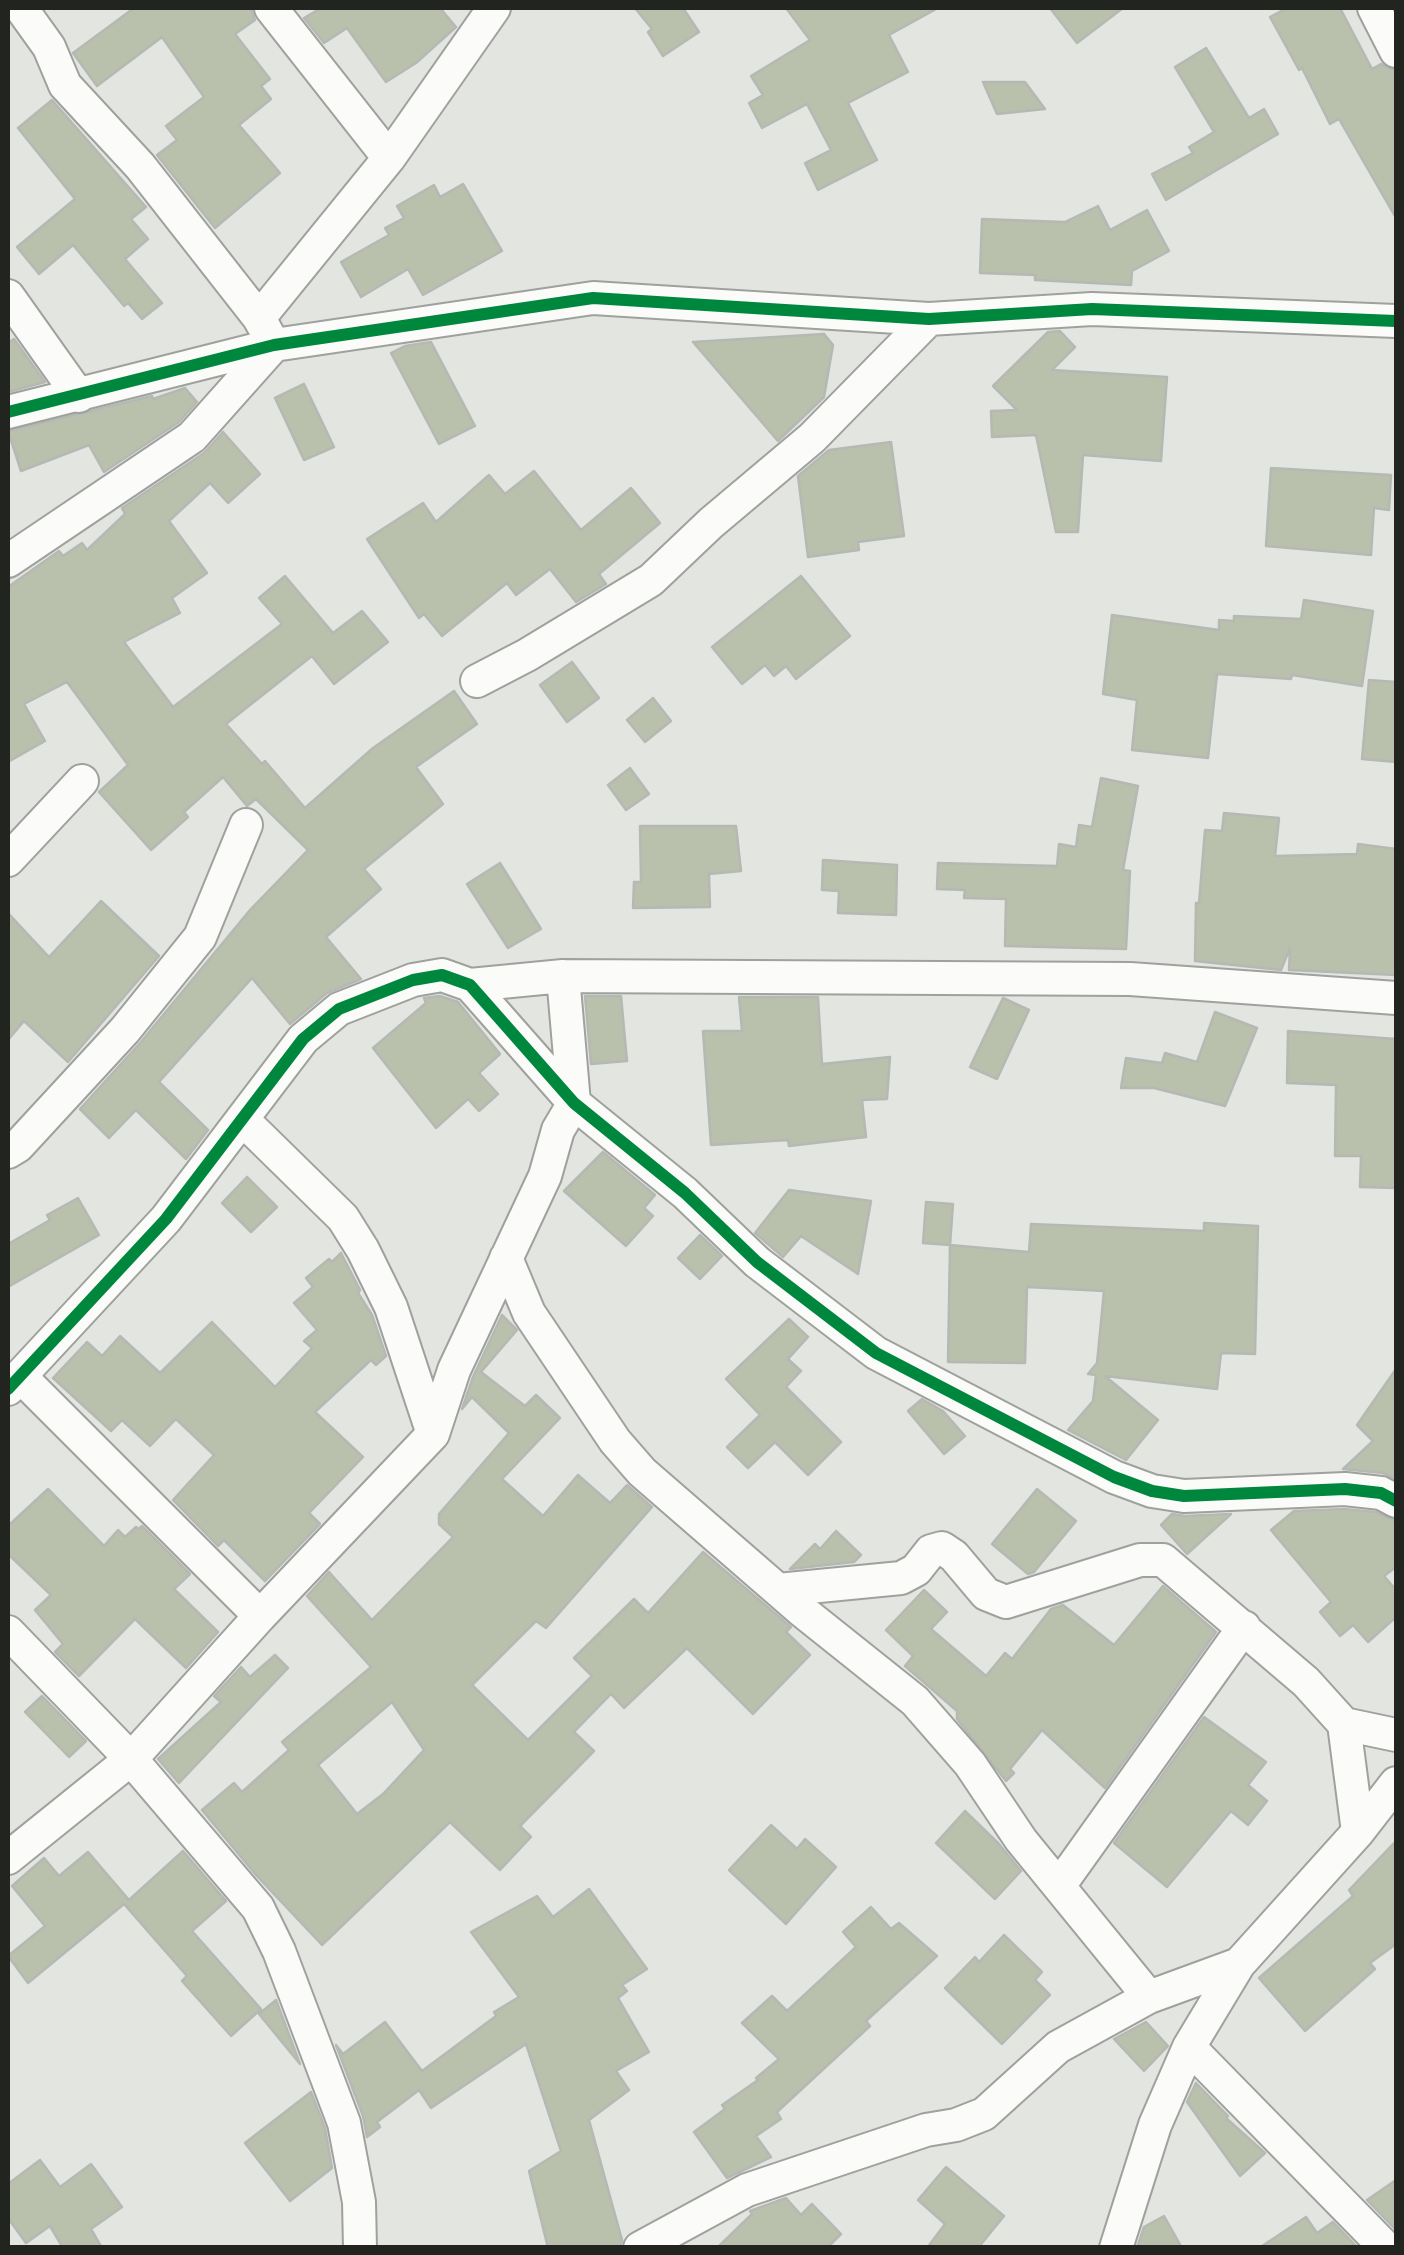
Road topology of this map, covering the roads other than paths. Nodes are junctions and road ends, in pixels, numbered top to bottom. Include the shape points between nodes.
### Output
1 (21, 8) edge
2 (271, 8) edge
3 (494, 8) edge
4 (1374, 8) edge
5 (1396, 51) edge
6 (389, 158) junction
7 (8, 296) edge
8 (929, 318) junction
9 (1396, 321) edge
10 (266, 331) junction
11 (79, 396) junction
12 (8, 412) edge
13 (8, 562) edge
14 (476, 681) dead end
15 (82, 781) dead end
16 (246, 825) dead end
17 (8, 860) edge
18 (564, 976) junction
19 (470, 985) junction
20 (1396, 998) edge
21 (574, 1103) junction
22 (242, 1119) junction
23 (8, 1152) edge
24 (506, 1258) junction
25 (14, 1383) edge
26 (433, 1434) junction
27 (1396, 1501) edge
28 (778, 1590) junction
29 (260, 1616) junction
30 (1244, 1627) junction
31 (8, 1632) edge
32 (1344, 1724) junction
33 (1396, 1735) edge
34 (132, 1759) junction
35 (1396, 1783) edge
36 (1358, 1832) junction
37 (8, 1858) edge
38 (1059, 1886) junction
39 (1238, 1964) junction
40 (1150, 1997) junction
41 (1189, 2047) junction
42 (360, 2248) edge
43 (640, 2248) edge
44 (1116, 2248) edge
45 (1386, 2248) edge

1 - 10 street via 49,46 66,86 140,166
2 - 6 street
3 - 6 street
4 - 5 street
6 - 10 street
7 - 11 street
8 - 9 street via 1092,310
8 - 10 street via 593,298
8 - 14 street via 812,438 650,580
10 - 11 street
10 - 13 street via 192,437
11 - 12 street
15 - 17 street
16 - 23 street via 200,937 125,1030
18 - 19 street
18 - 20 street via 1130,979
18 - 21 street
19 - 21 street
19 - 22 street via 442,975 412,980 339,1010 303,1039
21 - 24 street
21 - 27 street via 758,1262 876,1352 1114,1477 1184,1496 1344,1489
22 - 25 street via 166,1218
22 - 26 street via 343,1218 364,1250 391,1306
24 - 26 street via 454,1370
24 - 28 street via 529,1314 615,1441
25 - 29 street
26 - 29 street
28 - 30 street via 901,1578 942,1548 986,1594 1006,1602 1140,1560 1163,1560
28 - 38 street via 915,1701
29 - 34 street
30 - 32 street
30 - 38 street
31 - 34 street
32 - 33 street
32 - 36 street
34 - 37 street
34 - 42 street via 258,1908 279,1951 344,2123
35 - 36 street
36 - 39 street
38 - 40 street
39 - 40 street
39 - 41 street
40 - 43 street via 1058,2047 984,2114 747,2190
41 - 44 street
41 - 45 street

